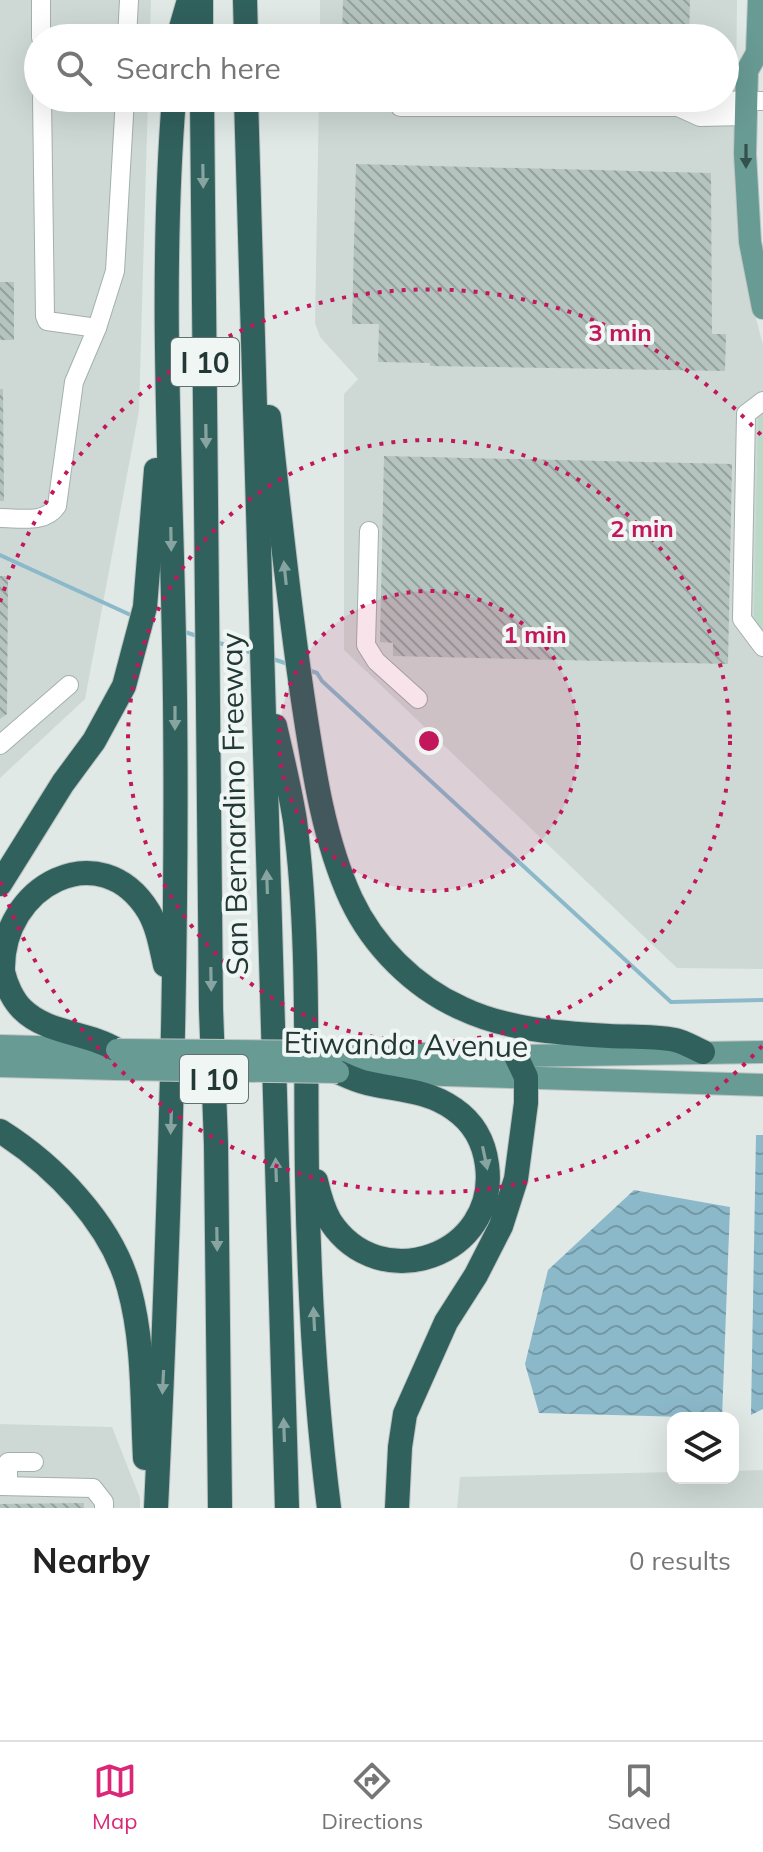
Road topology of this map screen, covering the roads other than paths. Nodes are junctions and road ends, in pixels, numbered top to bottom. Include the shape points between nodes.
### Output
1 (41, 0) edge
2 (129, 0) edge
3 (189, 0) edge
4 (201, 0) edge
5 (245, 0) edge
6 (759, 0) edge
7 (41, 24) edge
8 (128, 24) edge
9 (182, 24) edge
10 (201, 24) edge
11 (246, 24) edge
12 (760, 58) edge
13 (752, 106) edge
14 (42, 112) edge
15 (124, 112) edge
16 (173, 112) edge
17 (202, 112) edge
18 (246, 112) edge
19 (167, 181) junction
20 (248, 237) junction
21 (763, 308) edge
22 (97, 328) junction
23 (763, 401) edge
24 (0, 518) edge
25 (369, 531) dead end
26 (763, 647) edge
27 (262, 654) junction
28 (69, 685) dead end
29 (418, 699) dead end
30 (0, 745) edge
31 (0, 884) edge
32 (173, 1045) junction
33 (0, 1046) edge
34 (703, 1052) junction
35 (763, 1052) edge
36 (117, 1059) junction
37 (338, 1062) junction
38 (0, 1066) edge
39 (521, 1066) junction
40 (763, 1085) edge
41 (308, 1119) junction
42 (0, 1131) edge
43 (34, 1462) dead end
44 (4, 1486) edge
45 (104, 1508) edge
46 (147, 1508) edge
47 (156, 1508) edge
48 (220, 1508) edge
49 (287, 1508) edge
50 (329, 1508) edge
51 (397, 1508) edge

1 - 7 street
2 - 8 street
3 - 9 highway
4 - 10 highway
5 - 11 highway
6 - 12 main road
12 - 13 main road via 747,71
13 -> 21 main road via 746,201
14 - 22 street via 45,316 47,321
15 - 22 street via 115,271
16 - 19 highway
17 -> 48 highway, San Bernardino Freeway / I 10
18 - 20 highway, San Bernardino Freeway / I 10
19 - 31 highway via 162,202 157,450 143,618 124,686 110,714
19 -> 32 highway
20 - 27 highway, San Bernardino Freeway / I 10
34 -> 20 highway via 677,1040 505,1024 447,1001 398,963 352,901 338,867 313,759 295,651 257,265
22 - 24 street via 74,382 57,506 44,518
23 - 26 street via 746,414 742,619
25 - 29 street via 366,645
27 - 41 highway via 294,820
49 -> 27 highway, San Bernardino Freeway / I 10
28 - 30 street
32 - 36 highway via 159,937 144,905 108,877 78,872 51,878 31,890 12,914 1,948 5,979 33,1018 99,1039
32 -> 47 highway
33 - 36 main road, Etiwanda Avenue
34 - 35 main road, Etiwanda Avenue
34 - 39 main road, Etiwanda Avenue
36 - 37 main road, Etiwanda Avenue, bridge
36 - 38 main road, Etiwanda Avenue
37 - 39 main road, Etiwanda Avenue
37 -> 41 highway via 363,1082 425,1094 468,1120 481,1142 488,1175 472,1227 445,1250 416,1261 387,1261 361,1251 330,1221 321,1201
39 - 40 main road, Etiwanda Avenue
39 - 51 highway via 525,1114 510,1203 476,1275 446,1322 405,1414
50 -> 41 highway via 315,1343
42 - 46 highway via 68,1185 119,1261 138,1337
43 - 44 street via 8,1462
44 - 45 street via 93,1488

